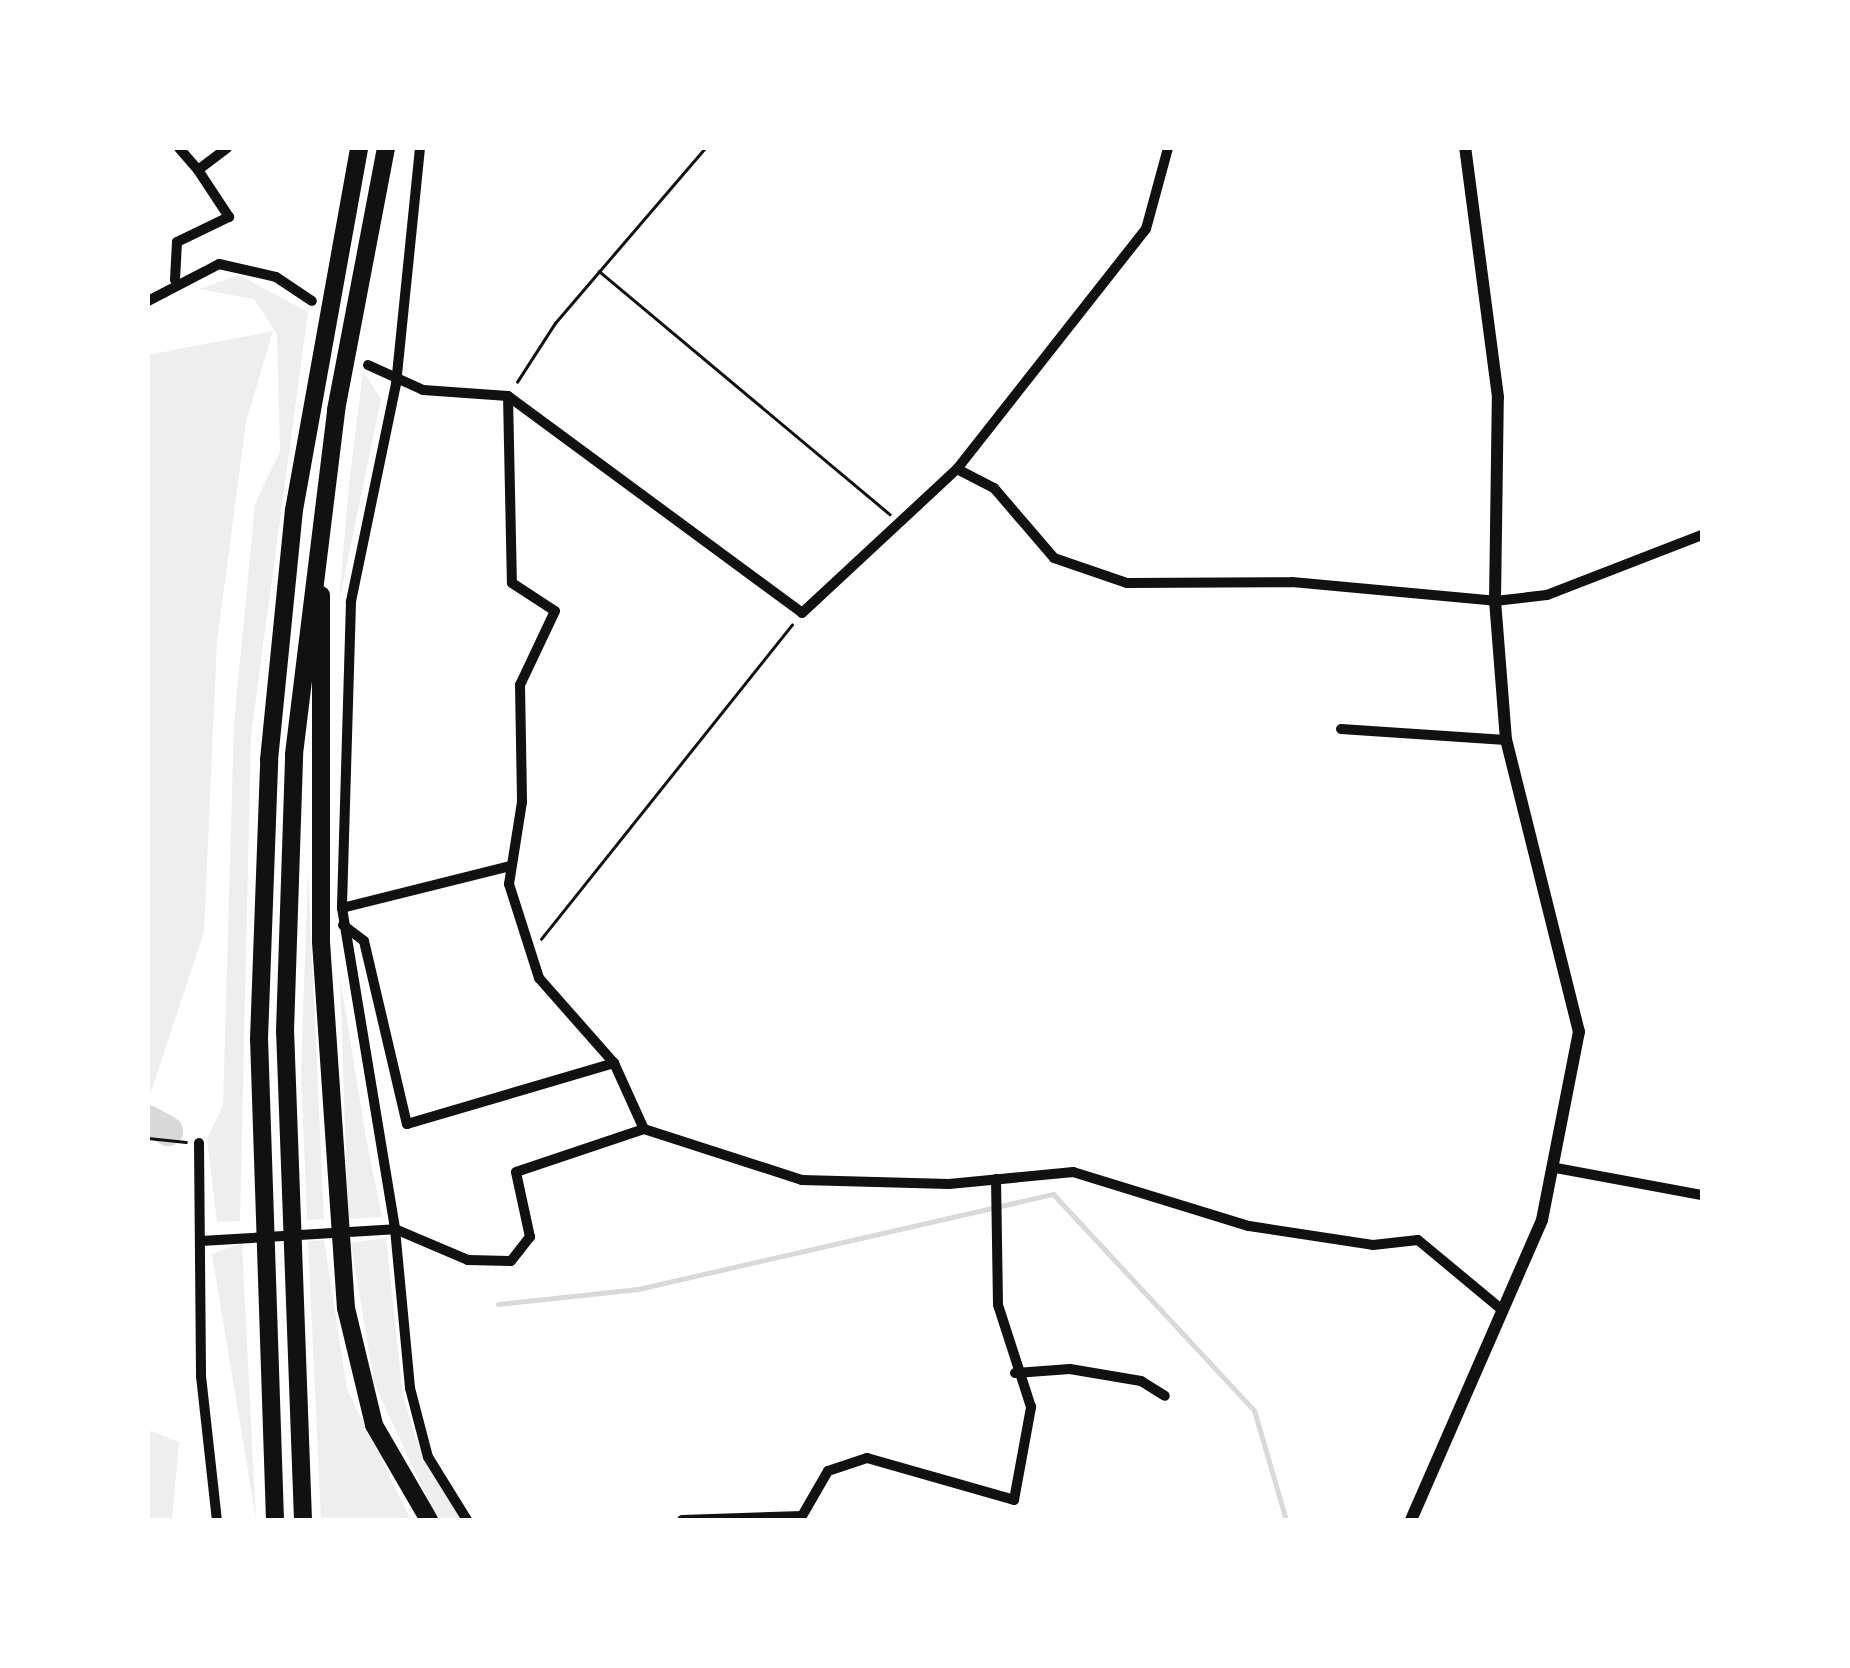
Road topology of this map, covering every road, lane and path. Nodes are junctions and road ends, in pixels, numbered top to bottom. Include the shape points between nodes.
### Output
1 (179, 148) edge
2 (227, 148) edge
3 (359, 148) edge
4 (386, 148) edge
5 (420, 148) edge
6 (706, 148) edge
7 (1168, 148) edge
8 (1465, 148) edge
9 (198, 170) junction
10 (599, 271) junction
11 (176, 280) junction
12 (148, 301) edge
13 (312, 301) dead end
14 (368, 365) dead end
15 (396, 384) junction
16 (508, 396) junction
17 (336, 410) junction
18 (957, 469) junction
19 (896, 519) junction
20 (1702, 534) edge
21 (1495, 601) junction
22 (802, 613) junction
23 (1341, 729) dead end
24 (1506, 740) junction
25 (511, 866) junction
26 (342, 908) junction
27 (343, 926) junction
28 (525, 937) junction
29 (614, 1064) junction
30 (644, 1129) junction
31 (148, 1138) edge
32 (199, 1143) joint
33 (1556, 1168) junction
34 (996, 1179) junction
35 (1702, 1194) edge
36 (390, 1229) junction
37 (207, 1238) junction
38 (1500, 1308) junction
39 (1016, 1373) junction
40 (1165, 1396) dead end
41 (217, 1520) edge
42 (276, 1520) edge
43 (303, 1520) edge
44 (429, 1520) edge
45 (468, 1520) edge
46 (682, 1520) edge
47 (1411, 1520) edge

1 - 9 street
2 - 9 street
3 - 42 highway via 302,456 268,760 259,1039
4 - 17 highway
5 - 15 street
6 - 10 path
7 - 18 street via 1146,229
8 - 21 street via 1498,397
9 - 11 street via 229,217 176,242
10 - 16 path
10 - 19 path
11 - 12 street
11 - 13 street via 241,267
14 - 15 street
15 - 16 street
15 - 26 street via 351,602
16 - 22 street
16 - 25 street via 512,583 556,611 520,685 522,802
17 - 43 highway via 296,734 287,932
17 - 44 highway via 317,747 336,1208 362,1385 389,1456
18 - 19 street
18 - 21 street via 994,488 1054,558 1101,581 1292,582
19 - 22 street
20 - 21 street via 1547,594
21 - 24 street
22 - 28 path via 544,939
23 - 24 street
24 - 33 street via 1578,1005
25 - 26 street
25 - 28 street
26 - 27 street
27 - 29 street via 364,940 406,1124
27 - 36 street
28 - 29 street via 551,998
29 - 30 street
30 - 34 street via 802,1180
30 - 36 street via 516,1172 530,1237 511,1261 468,1260
31 - 32 path
32 - 37 street
33 - 35 street
33 - 38 street
34 - 38 street via 1073,1172 1250,1226 1373,1245 1418,1240
34 - 39 street via 998,1305
36 - 37 street
36 - 45 street via 414,1406 428,1456
37 - 41 street via 200,1376
38 - 47 street
39 - 40 street via 1070,1369 1140,1381
39 - 46 street via 1031,1407 1014,1500 867,1458 828,1472 802,1516

